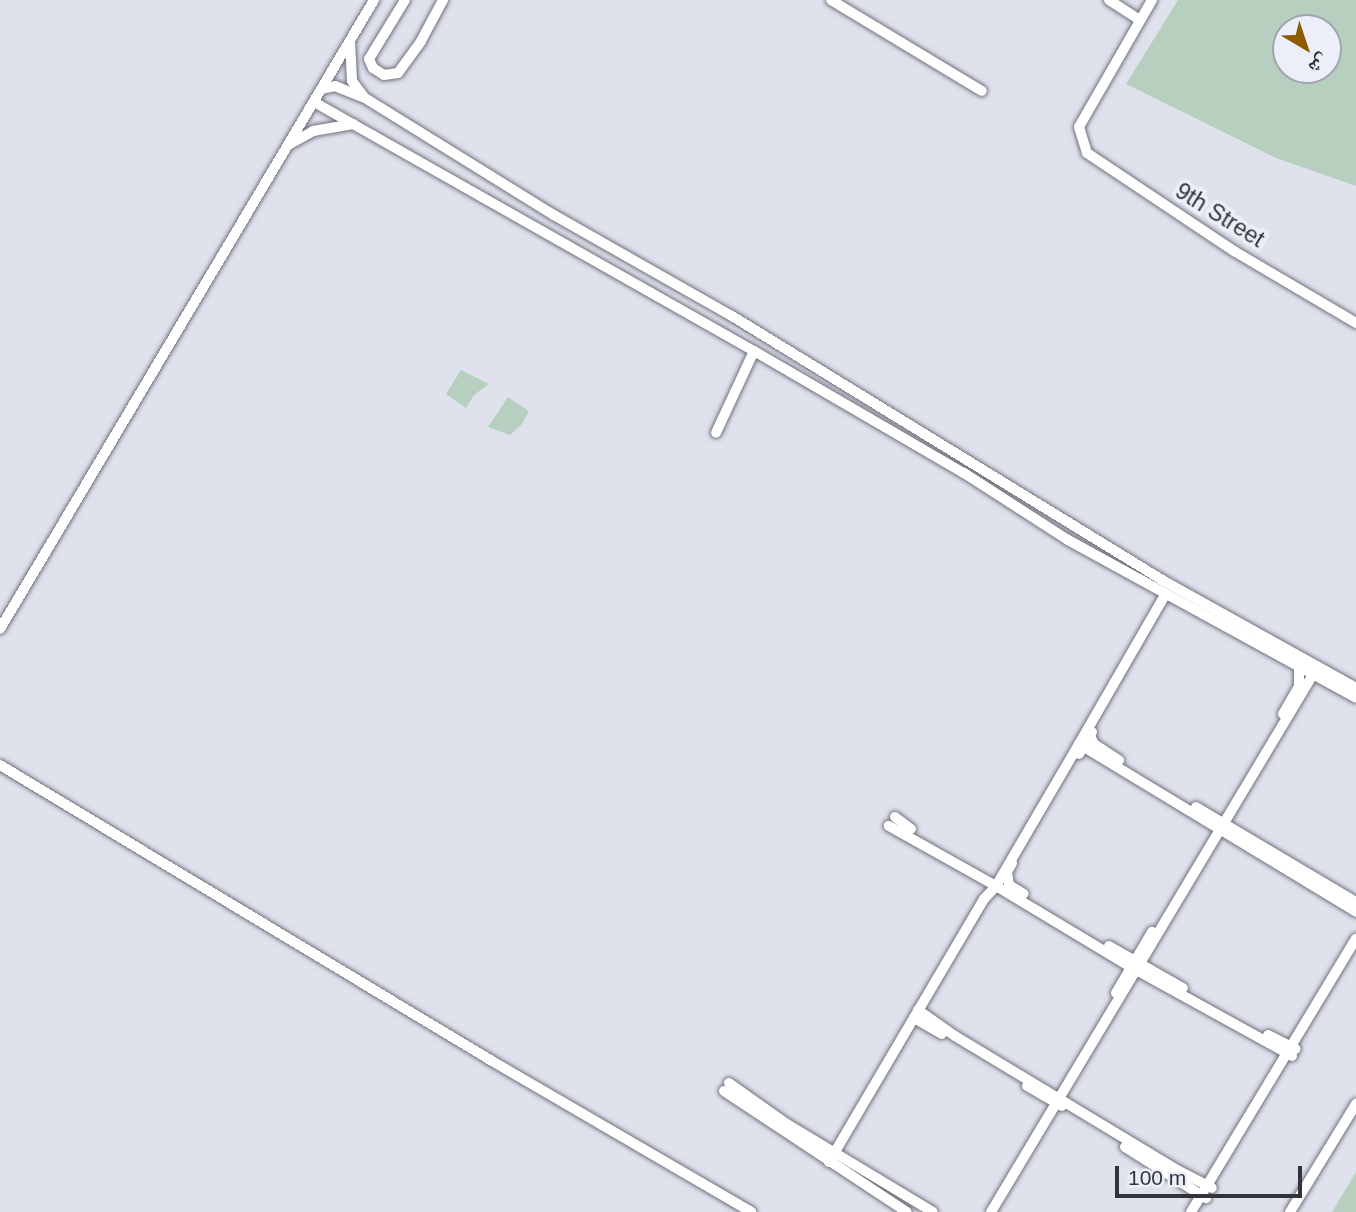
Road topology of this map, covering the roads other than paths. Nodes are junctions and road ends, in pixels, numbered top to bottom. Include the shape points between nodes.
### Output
1 (374, 0) edge
2 (405, 0) edge
3 (443, 0) edge
4 (831, 0) edge
5 (1109, 0) edge
6 (1152, 0) edge
7 (1140, 20) junction
8 (350, 41) junction
9 (322, 89) junction
10 (982, 91) dead end
11 (365, 98) junction
12 (314, 102) junction
13 (354, 124) junction
14 (288, 146) junction
15 (1356, 323) edge
16 (754, 351) junction
17 (716, 433) dead end
18 (1168, 597) junction
19 (0, 629) edge
20 (1299, 669) junction
21 (1315, 672) junction
22 (1356, 688) edge
23 (1356, 698) edge
24 (1090, 736) junction
25 (1081, 746) junction
26 (0, 765) edge
27 (892, 822) dead end
28 (1220, 825) junction
29 (1000, 882) junction
30 (1356, 902) edge
31 (1356, 912) edge
32 (1356, 939) edge
33 (1356, 951) edge
34 (1136, 965) junction
35 (918, 1016) junction
36 (1292, 1051) junction
37 (1055, 1099) junction
38 (1356, 1104) edge
39 (838, 1153) junction
40 (832, 1164) junction
41 (1206, 1192) junction
42 (751, 1212) edge
43 (907, 1212) edge
44 (933, 1212) edge
45 (983, 1212) edge
46 (991, 1212) edge
47 (1191, 1212) edge
48 (1197, 1212) edge
49 (1290, 1212) edge

1 - 8 street
2 - 3 street via 369,59 384,75 398,73
4 - 10 street
5 - 7 street
6 - 7 street
7 - 15 street, 9th Street via 1079,127 1087,153 1234,251
8 - 9 street
8 - 11 street via 352,81
9 - 11 street via 335,86
9 - 12 street
11 - 21 street
12 - 13 street
12 - 14 street
13 - 14 street via 313,131
13 - 16 street
14 - 19 street
16 - 17 street
16 - 18 street
18 - 20 street
18 - 24 street
18 - 25 street
20 - 21 street
20 - 28 street via 1299,686
21 - 22 street
21 - 23 street
21 - 28 street
24 - 25 street
24 - 28 street via 1094,744
25 - 28 street
25 - 29 street
26 - 42 street
27 - 29 street
28 - 30 street
28 - 31 street
28 - 34 street
29 - 34 street
29 - 35 street via 984,899
32 - 36 street
33 - 36 street
34 - 36 street
34 - 37 street
35 - 37 street
35 - 39 street
36 - 41 street
37 - 41 street
37 - 45 street
37 - 46 street
38 - 49 street
39 - 40 street
39 - 40 street via 726,1087
39 - 44 street
40 - 43 street
41 - 47 street
41 - 48 street

